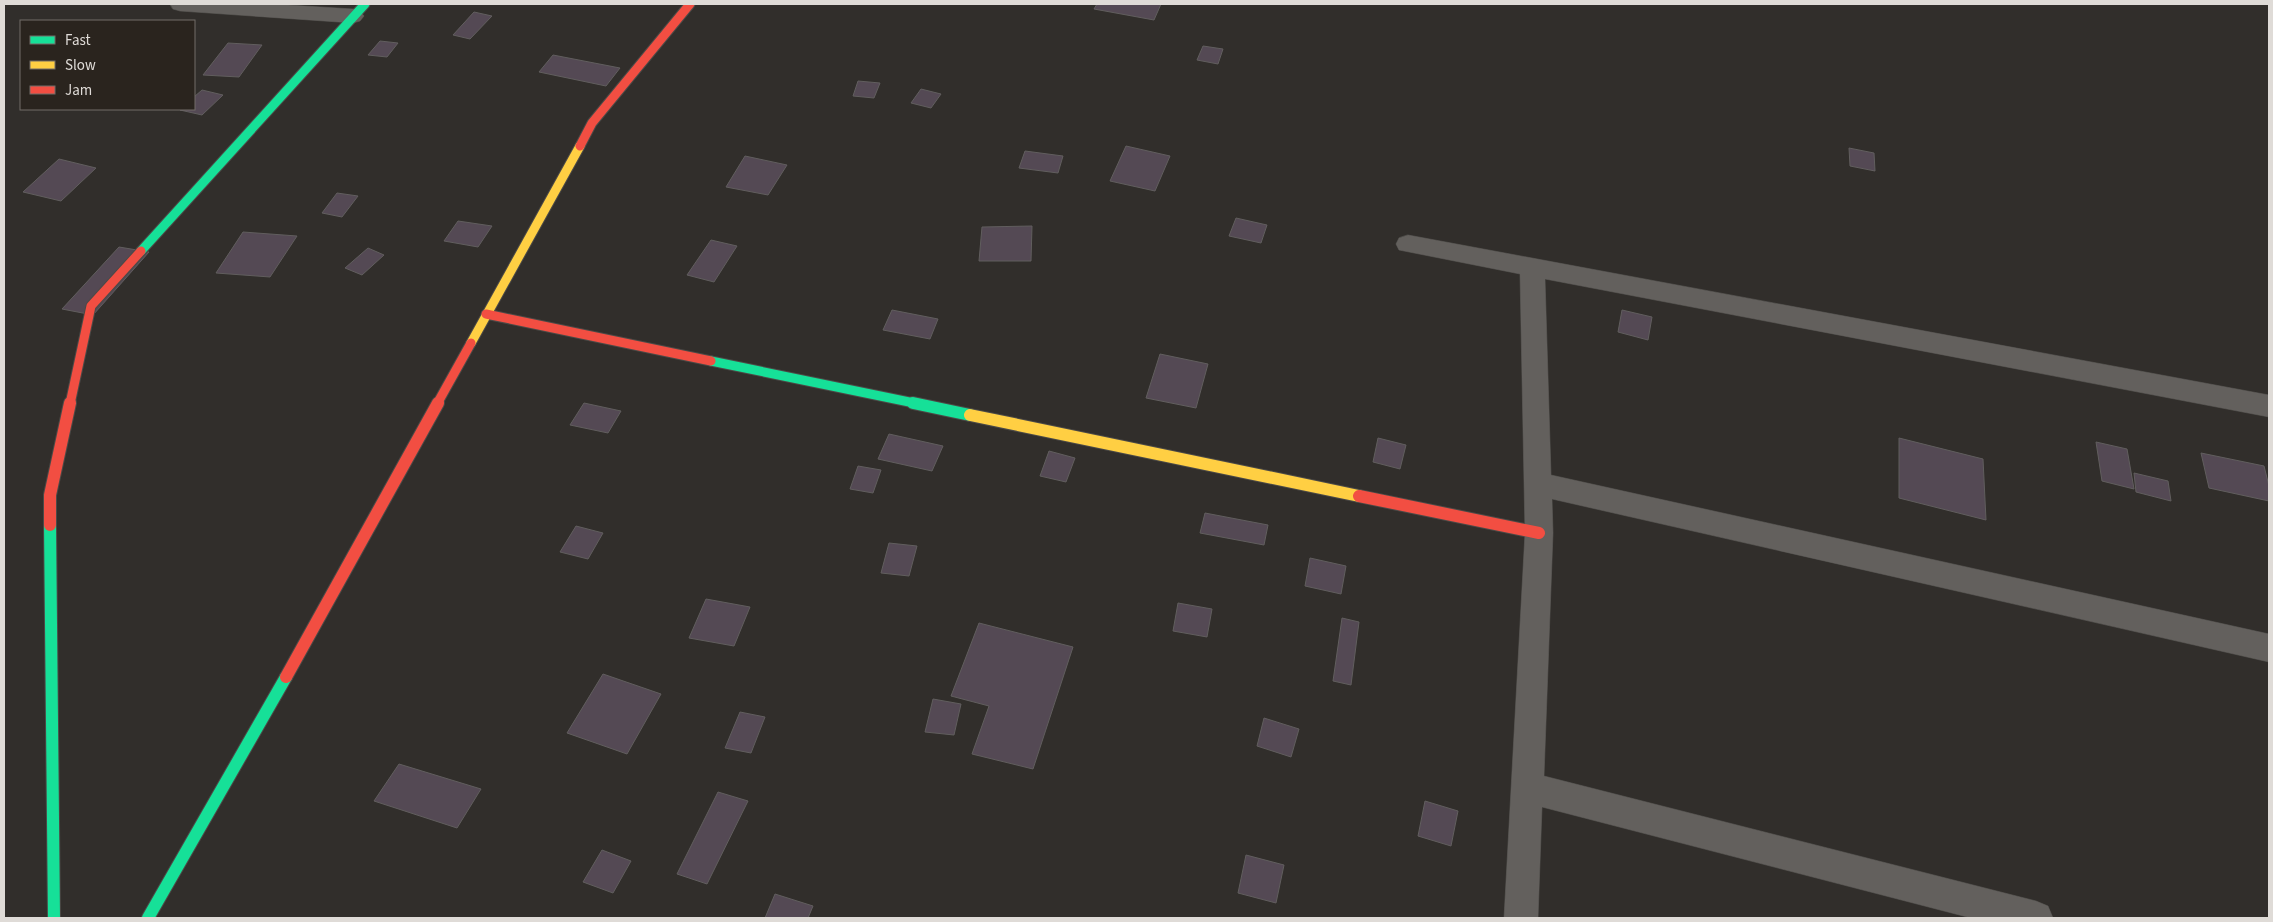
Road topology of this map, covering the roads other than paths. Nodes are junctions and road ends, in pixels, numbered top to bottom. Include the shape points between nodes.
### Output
1 (180, 4) edge
2 (690, 4) edge
3 (359, 10) edge
4 (1408, 244) dead end
5 (1532, 267) junction
6 (486, 314) junction
7 (2269, 406) edge
8 (1538, 484) junction
9 (1539, 533) junction
10 (2269, 648) edge
11 (1528, 788) junction
12 (54, 918) edge
13 (148, 918) edge
14 (1521, 918) edge
15 (2036, 918) edge

1 - 3 street
2 - 6 street via 592,123
3 - 12 street via 91,306 50,495
4 - 5 street
5 - 7 street
5 - 8 street
6 - 9 street
6 - 13 street via 300,654
8 - 9 street
8 - 10 street
9 - 11 street
11 - 14 street
11 - 15 street

